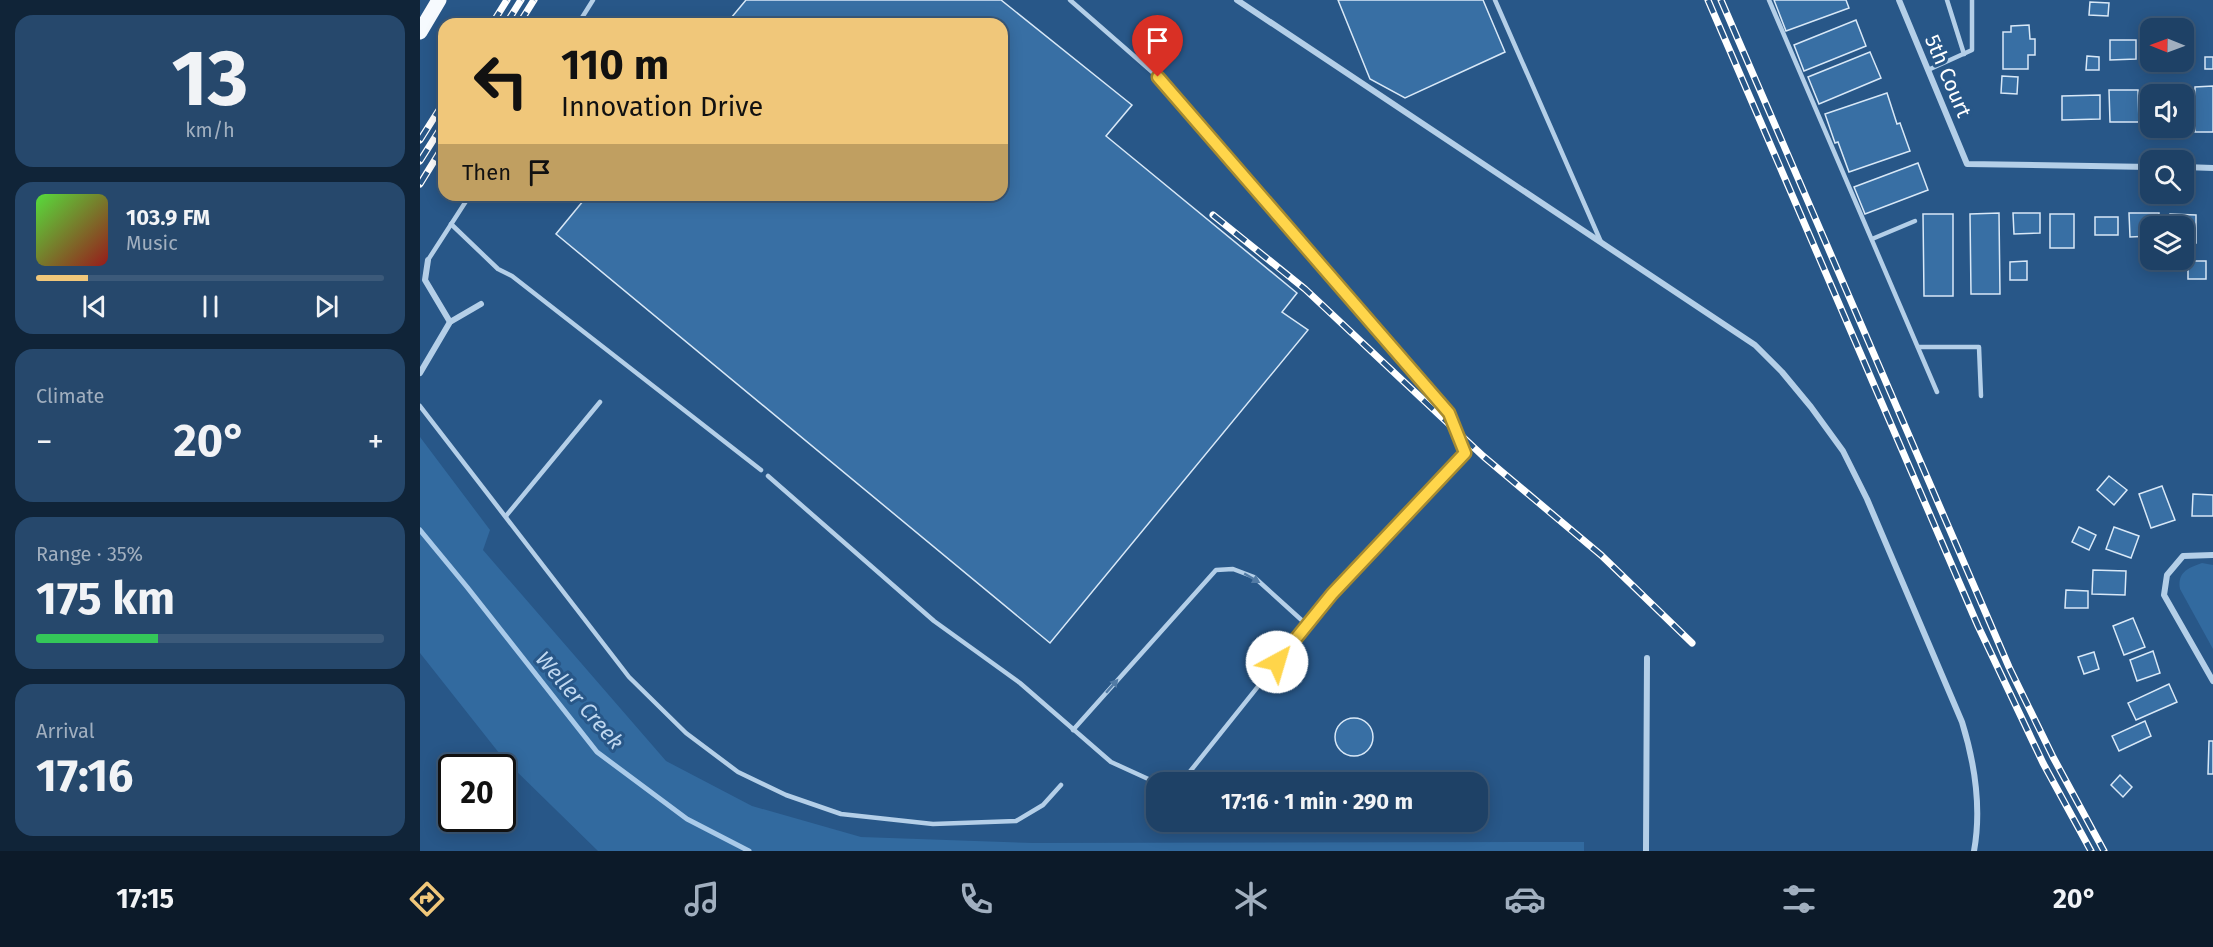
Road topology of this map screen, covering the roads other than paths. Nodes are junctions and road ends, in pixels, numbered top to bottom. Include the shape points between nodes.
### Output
1 (439, 0) edge
2 (593, 0) edge
3 (1070, 0) edge
4 (1237, 0) edge
5 (1495, 0) edge
6 (1769, 0) edge
7 (1899, 0) edge
8 (1947, 0) edge
9 (1972, 0) edge
10 (582, 18) edge
11 (420, 32) edge
12 (1964, 54) junction
13 (1928, 70) junction
14 (2140, 167) edge
15 (2194, 167) edge
16 (2213, 168) edge
17 (466, 201) edge
18 (1915, 221) dead end
19 (451, 224) junction
20 (1872, 239) junction
21 (1602, 243) junction
22 (428, 260) joint
23 (481, 304) dead end
24 (450, 322) junction
25 (1918, 347) junction
26 (420, 373) edge
27 (1937, 393) dead end
28 (1981, 396) dead end
29 (600, 402) dead end
30 (420, 406) edge
31 (760, 470) dead end
32 (768, 476) dead end
33 (506, 516) junction
34 (2213, 555) edge
35 (1307, 625) junction
36 (1647, 658) dead end
37 (2213, 681) edge
38 (1073, 730) junction
39 (1190, 772) edge
40 (1146, 778) edge
41 (1061, 785) dead end
42 (1646, 851) edge
43 (1974, 851) edge

1 - 11 main road
2 - 10 lane
3 - 35 lane via 1158,77 1449,413 1465,453
4 - 21 street
5 - 21 lane
6 - 20 lane
7 - 13 street, 5th Court
8 - 12 lane
9 - 12 lane via 1972,50
12 - 13 lane
13 - 14 street, 5th Court via 1967,164
15 - 16 street
17 - 19 lane
18 - 20 lane
19 - 22 lane
19 - 31 lane via 498,269
20 - 25 lane
21 - 43 street via 1755,345 1811,406 1843,451 1962,722 1970,748 1978,810
22 - 24 street via 425,279
23 - 24 street
24 - 26 street
25 - 27 lane
25 - 28 lane via 1978,347
29 - 33 lane
30 - 33 lane
32 - 38 lane via 934,621 1020,682
33 - 41 lane via 636,684 686,733 738,772 786,795 841,814 933,824 1016,821 1043,805
34 - 37 street via 2182,556 2167,575 2164,595
38 -> 35 lane via 1216,570 1233,569 1254,577
35 - 39 lane
36 - 42 street
38 - 40 lane via 1111,762

